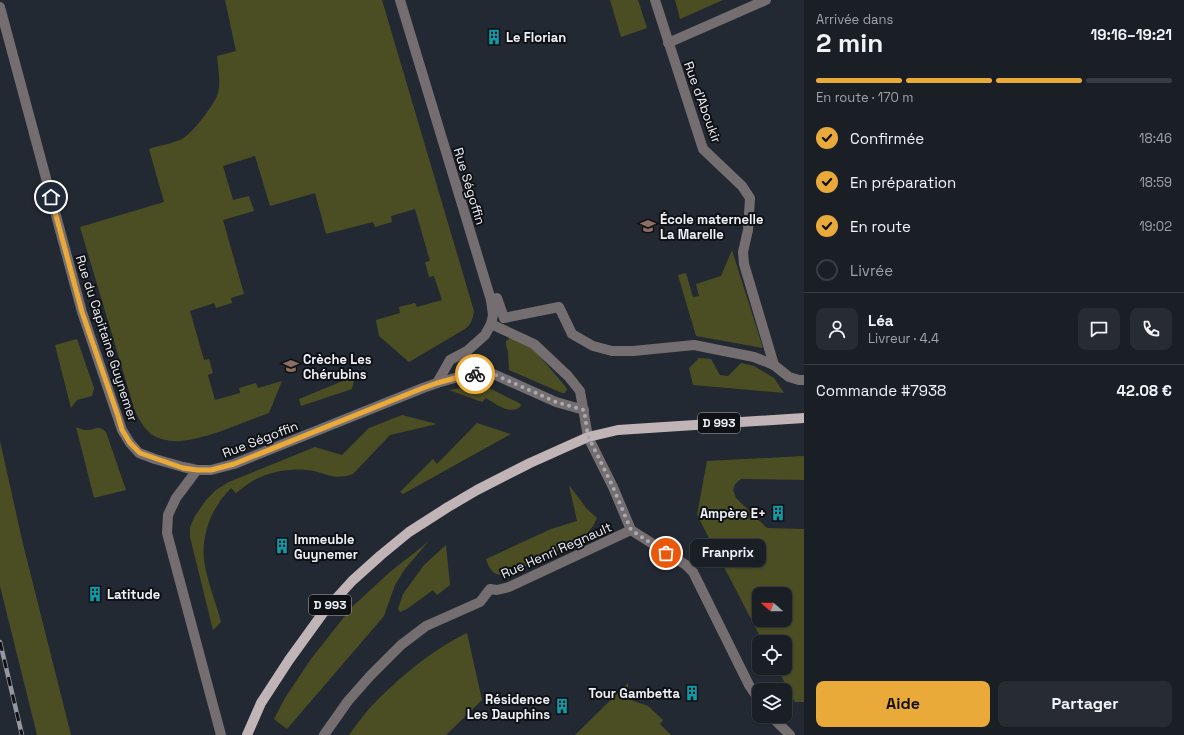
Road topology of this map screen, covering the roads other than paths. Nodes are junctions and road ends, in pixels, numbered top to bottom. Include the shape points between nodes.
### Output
1 (400, 0) edge
2 (655, 0) edge
3 (766, 0) edge
4 (0, 7) edge
5 (668, 43) junction
6 (491, 300) junction
7 (491, 324) junction
8 (774, 365) junction
9 (801, 380) edge
10 (437, 383) junction
11 (584, 410) junction
12 (804, 418) edge
13 (588, 436) junction
14 (197, 470) junction
15 (631, 530) junction
16 (752, 690) edge
17 (778, 723) edge
18 (221, 735) edge
19 (247, 735) edge
20 (324, 735) edge
21 (790, 735) edge

1 - 6 street, Rue Ségoffin
2 - 5 street, Rue d'Aboukir
3 - 5 street
4 - 14 street, Rue du Capitaine Guynemer via 82,312 122,430 140,453 183,468
5 - 8 street, Rue d'Aboukir via 704,149 742,186 750,198 748,230 743,252 744,264
6 - 7 street, Rue Ségoffin
6 - 8 street via 497,298 504,318 559,307 572,334 593,346 612,351 694,345 754,357
7 - 10 street via 474,346 450,360
7 - 11 street, Rue Henri Regnault via 534,344 580,391
8 - 9 street via 789,377
10 - 11 street, Rue Ségoffin via 470,374 491,373 556,402
10 - 14 street, Rue Ségoffin via 234,464 211,470
11 - 13 street, Rue Henri Regnault
12 - 13 main road, D 993 via 618,430
13 - 15 street, Rue Henri Regnault
13 - 19 main road, D 993 via 448,506 381,554 323,613 288,660 265,697
14 - 18 street via 176,498 168,515 167,533
15 - 16 street, Rue Henri Regnault via 693,572
15 - 20 street, Rue Henri Regnault via 509,587 490,589 480,602 426,626 401,645 370,676
17 - 21 street

